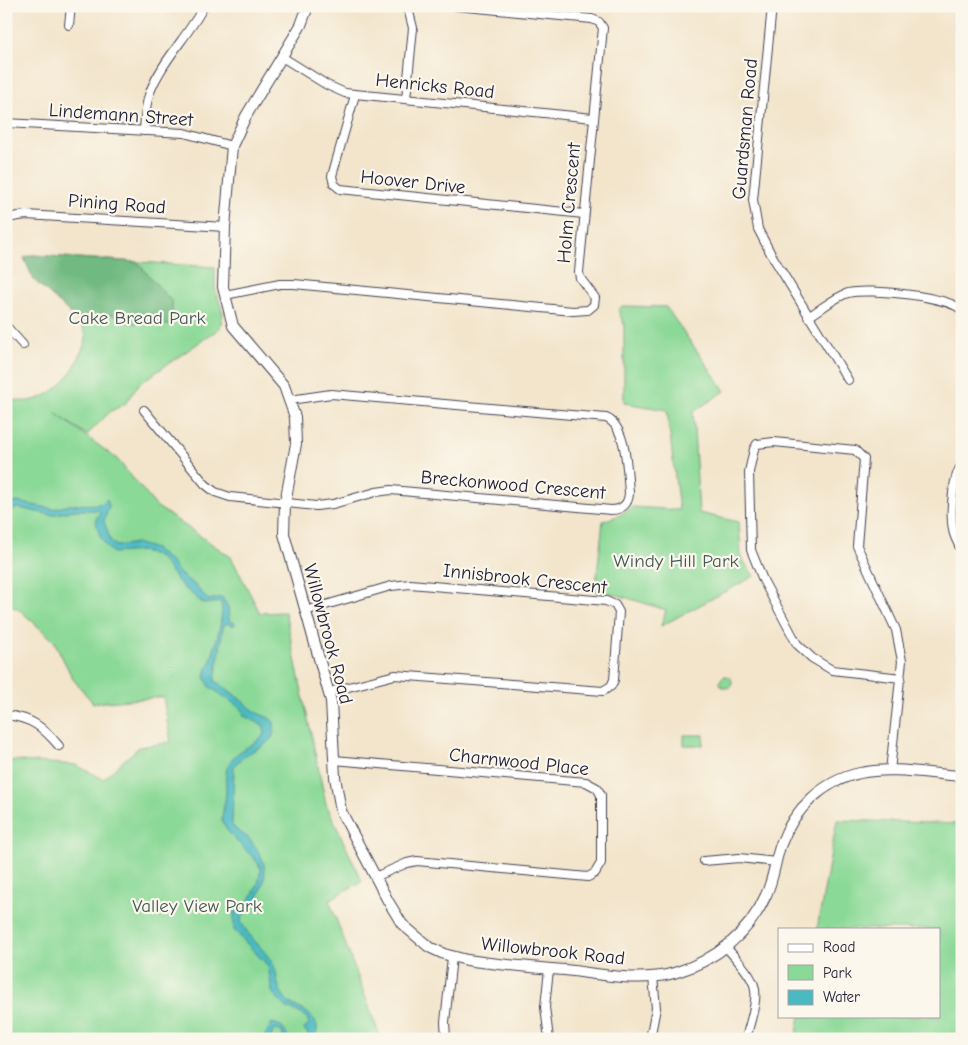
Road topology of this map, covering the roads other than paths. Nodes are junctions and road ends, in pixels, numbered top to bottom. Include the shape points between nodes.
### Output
1 (71, 6) edge
2 (204, 6) edge
3 (308, 6) edge
4 (411, 6) edge
5 (456, 6) edge
6 (772, 6) edge
7 (69, 25) dead end
8 (282, 57) junction
9 (355, 94) junction
10 (406, 99) junction
11 (593, 118) junction
12 (6, 123) edge
13 (144, 131) junction
14 (232, 146) junction
15 (584, 214) junction
16 (6, 218) edge
17 (225, 227) junction
18 (225, 295) junction
19 (962, 310) edge
20 (808, 318) junction
21 (6, 326) edge
22 (23, 345) dead end
23 (848, 380) dead end
24 (290, 400) junction
25 (144, 410) dead end
26 (962, 465) edge
27 (285, 503) junction
28 (962, 551) edge
29 (305, 611) junction
30 (901, 678) junction
31 (329, 692) junction
32 (6, 716) edge
33 (60, 746) dead end
34 (334, 760) junction
35 (890, 771) junction
36 (962, 776) edge
37 (704, 861) dead end
38 (776, 862) junction
39 (375, 877) junction
40 (726, 947) junction
41 (452, 957) junction
42 (549, 969) junction
43 (653, 977) junction
44 (446, 1039) edge
45 (549, 1039) edge
46 (650, 1039) edge
47 (746, 1039) edge

1 - 7 street
2 - 13 street via 168,58 150,92
3 - 8 street, Willowbrook Road
4 - 10 street via 409,12 413,28
5 - 11 street, Holm Crescent via 599,22 603,28
6 - 20 street, Guardsman Road via 753,200 762,238
8 - 9 street, Henricks Road via 327,85
8 - 14 street, Willowbrook Road via 240,125
9 - 10 street, Henricks Road
9 - 15 street, Hoover Drive via 332,176 340,189
10 - 11 street, Henricks Road
11 - 15 street, Holm Crescent
12 - 13 street, Lindemann Street
13 - 14 street, Lindemann Street via 191,134
14 - 17 street, Willowbrook Road
15 - 18 street, Holm Crescent via 579,272 595,298 594,305 588,310 294,284
16 - 17 street, Pining Road via 26,215
17 - 18 street, Willowbrook Road via 222,272
18 - 24 street, Willowbrook Road via 233,326 273,372
19 - 20 street via 940,298 848,293
20 - 23 street, Guardsman Road
21 - 22 street
24 - 27 street, Willowbrook Road via 296,444
24 - 27 street, Breckonwood Crescent via 331,394 606,418 620,432 629,496 624,506 611,510 391,490 322,506
25 - 27 street, Breckonwood Crescent via 211,489 230,497
26 - 28 street via 955,478 952,521 954,535
27 - 29 street, Willowbrook Road via 285,542
29 - 31 street, Willowbrook Road
29 - 31 street, Innisbrook Crescent via 391,586 410,584 606,601 619,612 614,680 603,691 395,675
30 - 30 street via 902,661 896,630 857,546 865,466 862,454 854,450 774,442 757,444 749,472 751,550 797,644 832,670
30 - 35 street
31 - 34 street, Willowbrook Road
32 - 33 street via 26,718 36,723
34 - 39 street, Willowbrook Road via 341,811
34 - 39 street, Charnwood Place via 586,782 597,788 601,795 601,863 588,877 417,861
35 - 36 street, Willowbrook Road
35 - 38 street, Willowbrook Road via 852,775 815,795 792,822
37 - 38 street via 739,858
38 - 40 street, Willowbrook Road via 767,894 756,914
39 - 41 street, Willowbrook Road via 408,930 429,946
40 - 43 street, Willowbrook Road via 689,968
40 - 47 street via 754,986
41 - 42 street, Willowbrook Road
41 - 44 street
42 - 43 street, Willowbrook Road
42 - 45 street via 545,1006
43 - 46 street via 656,1008

